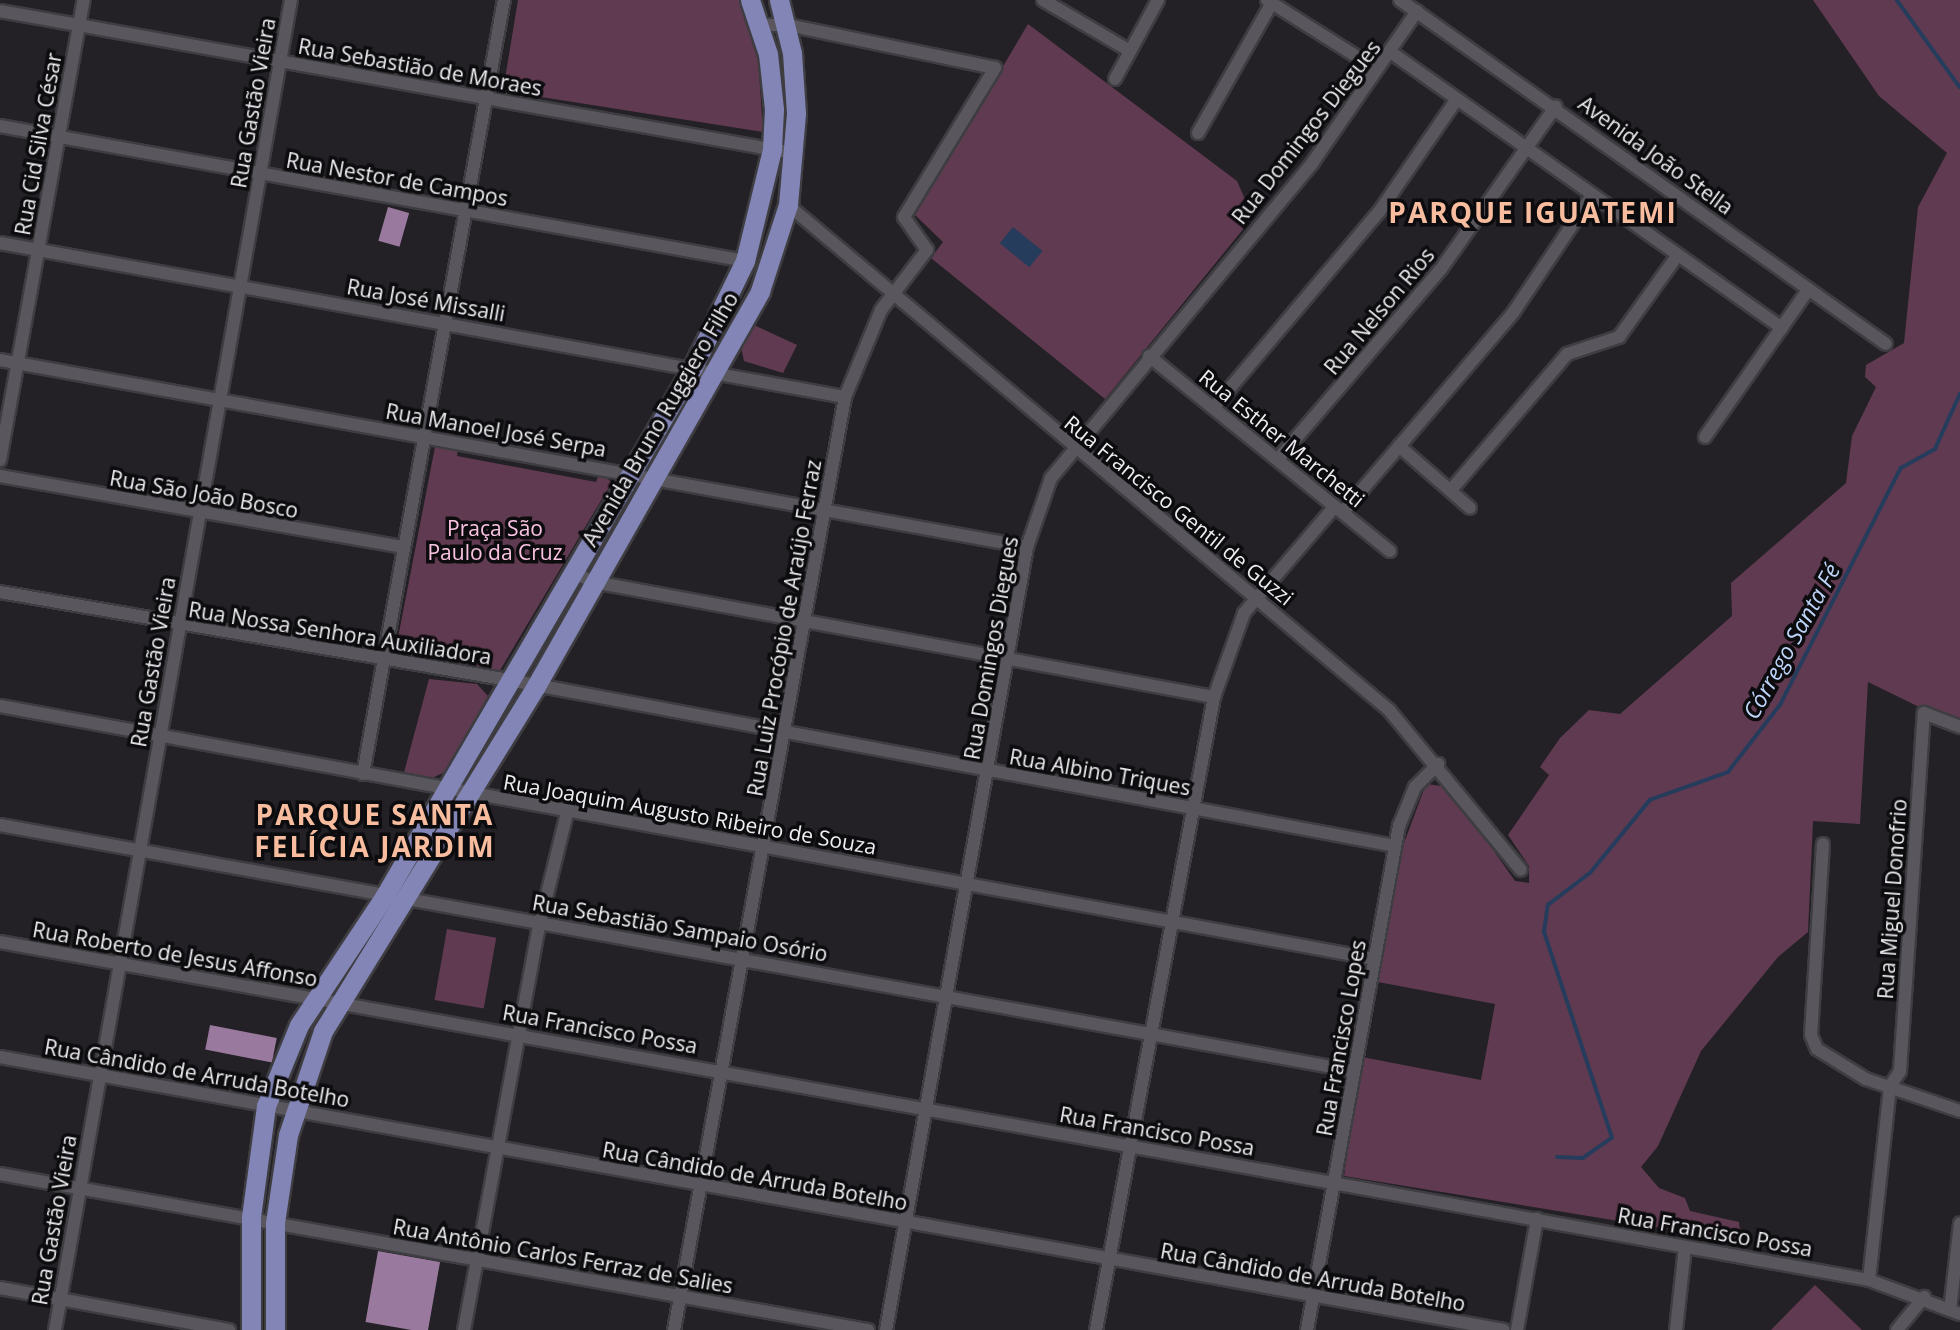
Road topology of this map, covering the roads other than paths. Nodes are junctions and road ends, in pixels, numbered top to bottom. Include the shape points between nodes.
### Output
1 (84, 0) edge
2 (291, 0) edge
3 (504, 0) edge
4 (750, 0) edge
5 (779, 0) edge
6 (1044, 0) edge
7 (1158, 0) edge
8 (1400, 0) edge
9 (1269, 2) edge
10 (0, 11) edge
11 (1417, 11) junction
12 (761, 25) junction
13 (788, 25) junction
14 (78, 26) junction
15 (1129, 51) junction
16 (1392, 53) junction
17 (280, 63) junction
18 (1375, 68) junction
19 (1115, 79) dead end
20 (487, 99) junction
21 (1455, 102) junction
22 (1556, 106) junction
23 (0, 126) edge
24 (1198, 133) dead end
25 (59, 137) junction
26 (1524, 148) junction
27 (772, 149) junction
28 (792, 153) junction
29 (260, 174) junction
30 (1591, 197) junction
31 (788, 205) junction
32 (465, 210) junction
33 (0, 243) edge
34 (38, 250) junction
35 (1677, 256) junction
36 (745, 261) junction
37 (241, 288) junction
38 (1808, 290) junction
39 (895, 295) junction
40 (445, 323) junction
41 (1782, 328) junction
42 (1886, 344) dead end
43 (1149, 356) junction
44 (0, 360) edge
45 (16, 363) junction
46 (702, 369) junction
47 (845, 397) junction
48 (220, 399) junction
49 (1214, 407) junction
50 (424, 437) junction
51 (1705, 437) dead end
52 (1399, 446) junction
53 (1072, 449) junction
54 (1279, 458) junction
55 (0, 460) edge
56 (629, 473) junction
57 (0, 476) edge
58 (652, 478) junction
59 (1451, 490) junction
60 (1470, 508) dead end
61 (825, 509) junction
62 (1339, 509) junction
63 (198, 514) junction
64 (401, 547) junction
65 (1027, 547) junction
66 (1390, 551) dead end
67 (571, 572) junction
68 (594, 582) junction
69 (0, 593) edge
70 (1256, 598) junction
71 (803, 623) junction
72 (178, 625) junction
73 (1010, 657) junction
74 (383, 663) junction
75 (509, 680) junction
76 (536, 686) junction
77 (1214, 697) junction
78 (0, 706) edge
79 (1960, 727) edge
80 (783, 734) junction
81 (160, 736) junction
82 (1438, 764) junction
83 (989, 771) junction
84 (363, 774) junction
85 (442, 789) junction
86 (469, 795) junction
87 (1191, 808) junction
88 (567, 813) junction
89 (0, 825) edge
90 (1823, 844) dead end
91 (1395, 846) junction
92 (764, 847) junction
93 (141, 849) junction
94 (1521, 870) dead end
95 (966, 882) junction
96 (384, 897) junction
97 (408, 899) junction
98 (1170, 921) junction
99 (544, 923) junction
100 (0, 942) edge
101 (745, 957) junction
102 (1375, 958) junction
103 (118, 962) junction
104 (947, 996) junction
105 (317, 1001) junction
106 (343, 1001) junction
107 (1152, 1033) junction
108 (519, 1035) junction
109 (0, 1057) edge
110 (722, 1070) junction
111 (1353, 1071) junction
112 (99, 1075) junction
113 (1890, 1086) junction
114 (266, 1106) junction
115 (927, 1109) junction
116 (294, 1110) junction
117 (1960, 1111) edge
118 (1130, 1146) junction
119 (497, 1148) junction
120 (0, 1174) edge
121 (1335, 1184) junction
122 (79, 1186) junction
123 (702, 1186) junction
124 (251, 1217) junction
125 (1537, 1219) junction
126 (275, 1223) junction
127 (905, 1223) junction
128 (1960, 1224) edge
129 (1685, 1247) junction
130 (478, 1261) junction
131 (1108, 1261) junction
132 (1869, 1280) junction
133 (0, 1288) edge
134 (1314, 1296) junction
135 (1924, 1297) junction
136 (61, 1298) junction
137 (681, 1298) junction
138 (1955, 1312) edge
139 (55, 1330) edge
140 (229, 1330) edge
141 (251, 1330) edge
142 (275, 1330) edge
143 (464, 1330) edge
144 (674, 1330) edge
145 (868, 1330) edge
146 (886, 1330) edge
147 (1096, 1330) edge
148 (1307, 1330) edge
149 (1503, 1330) edge
150 (1517, 1330) edge
151 (1676, 1330) edge
152 (1897, 1330) edge

1 - 14 street, Rua Cid Silva César
2 - 17 street, Rua Gastão Vieira
3 - 20 street
4 - 12 main road, Avenida Bruno Ruggiero Filho
5 - 13 main road, Avenida Bruno Ruggiero Filho
6 - 15 street
7 - 15 street
8 - 11 street, Avenida João Stella
9 - 18 street
9 - 24 street
10 - 14 street, Rua Sebastião de Moraes
11 - 16 street, Rua Domingos Diegues
11 - 22 street, Avenida João Stella
12 - 13 street
12 - 27 main road, Avenida Bruno Ruggiero Filho via 771,75
13 - 28 main road, Avenida Bruno Ruggiero Filho via 796,113
13 - 39 street, Rua Luiz Procópio de Araújo Ferraz via 995,68 904,217 927,250
14 - 17 street, Rua Sebastião de Moraes
14 - 25 street, Rua Cid Silva César
15 - 19 street
16 - 18 street, Rua Domingos Diegues
16 - 21 street
17 - 20 street, Rua Sebastião de Moraes
17 - 29 street, Rua Gastão Vieira
18 - 43 street, Rua Domingos Diegues via 1313,162
20 - 27 street, Rua Sebastião de Moraes
20 - 32 street
21 - 26 street
21 - 49 street via 1379,212
22 - 26 street, Rua Nelson Rios
22 - 38 street, Avenida João Stella
23 - 25 street, Rua Nestor de Campos
25 - 29 street, Rua Nestor de Campos
25 - 34 street, Rua Cid Silva César
26 - 30 street
26 - 54 street, Rua Nelson Rios via 1441,269
27 - 28 street, Rua Sebastião de Moraes
27 - 36 main road, Avenida Bruno Ruggiero Filho
28 - 31 main road, Avenida Bruno Ruggiero Filho
29 - 32 street, Rua Nestor de Campos
29 - 37 street, Rua Gastão Vieira
30 - 35 street
30 - 52 street via 1513,313
31 - 39 street, Rua Francisco Gentil de Guzzi
31 - 46 main road, Avenida Bruno Ruggiero Filho via 760,291
32 - 36 street, Rua Nestor de Campos
32 - 40 street
33 - 34 street, Rua José Missalli
34 - 37 street, Rua José Missalli
34 - 45 street, Rua Cid Silva César
35 - 41 street
35 - 59 street via 1619,337 1566,354
36 - 46 main road, Avenida Bruno Ruggiero Filho
37 - 40 street, Rua José Missalli
37 - 48 street, Rua Gastão Vieira
38 - 41 street
38 - 42 street, Avenida João Stella
39 - 47 street, Rua Luiz Procópio de Araújo Ferraz via 876,318
39 - 53 street, Rua Francisco Gentil de Guzzi
40 - 46 street, Rua José Missalli
40 - 50 street
41 - 51 street
43 - 49 street, Rua Esther Marchetti
43 - 53 street, Rua Domingos Diegues
44 - 45 street, Rua Manoel José Serpa
45 - 48 street, Rua Manoel José Serpa
45 - 55 street, Rua Cid Silva César
46 - 47 street, Rua José Missalli
46 - 56 main road, Avenida Bruno Ruggiero Filho
46 - 58 main road, Avenida Bruno Ruggiero Filho
47 - 61 street, Rua Luiz Procópio de Araújo Ferraz
48 - 50 street, Rua Manoel José Serpa
48 - 63 street, Rua Gastão Vieira
49 - 54 street, Rua Esther Marchetti
50 - 56 street, Rua Manoel José Serpa
50 - 64 street
52 - 59 street
52 - 62 street
53 - 65 street, Rua Domingos Diegues via 1051,478
53 - 70 street, Rua Francisco Gentil de Guzzi
54 - 62 street, Rua Esther Marchetti
56 - 58 street, Rua Manoel José Serpa
56 - 67 main road, Avenida Bruno Ruggiero Filho
57 - 63 street, Rua São João Bosco
58 - 61 street, Rua Manoel José Serpa
58 - 68 main road, Avenida Bruno Ruggiero Filho
59 - 60 street
61 - 65 street, Rua Manoel José Serpa
61 - 71 street, Rua Luiz Procópio de Araújo Ferraz
62 - 66 street, Rua Esther Marchetti
62 - 70 street
63 - 64 street, Rua São João Bosco
63 - 72 street, Rua Gastão Vieira
64 - 74 street
65 - 73 street, Rua Domingos Diegues
67 - 68 street
67 - 75 main road, Avenida Bruno Ruggiero Filho
68 - 71 street
68 - 76 main road, Avenida Bruno Ruggiero Filho
69 - 72 street, Rua Nossa Senhora Auxiliadora
70 - 77 street via 1244,613
70 - 82 street, Rua Francisco Gentil de Guzzi via 1389,710
71 - 73 street
71 - 80 street, Rua Luiz Procópio de Araújo Ferraz
72 - 74 street, Rua Nossa Senhora Auxiliadora
72 - 81 street, Rua Gastão Vieira
73 - 77 street
73 - 83 street, Rua Domingos Diegues
74 - 75 street, Rua Nossa Senhora Auxiliadora
74 - 84 street
75 - 76 street, Rua Albino Triques
75 - 85 main road, Avenida Bruno Ruggiero Filho
76 - 80 street, Rua Albino Triques
76 - 86 main road, Avenida Bruno Ruggiero Filho
77 - 87 street
78 - 81 street, Rua Joaquim Augusto Ribeiro de Souza
79 - 113 street, Rua Miguel Donofrio via 1924,713 1900,1071
80 - 83 street, Rua Albino Triques
80 - 92 street, Rua Luiz Procópio de Araújo Ferraz
81 - 84 street, Rua Joaquim Augusto Ribeiro de Souza
81 - 93 street, Rua Gastão Vieira
82 - 91 street, Rua Francisco Lopes via 1405,804
82 - 94 street, Rua Francisco Gentil de Guzzi
83 - 87 street, Rua Albino Triques
83 - 95 street, Rua Domingos Diegues
84 - 85 street, Rua Joaquim Augusto Ribeiro de Souza
85 - 86 street, Rua Joaquim Augusto Ribeiro de Souza
85 - 96 main road, Avenida Bruno Ruggiero Filho
86 - 88 street, Rua Joaquim Augusto Ribeiro de Souza
86 - 97 main road, Avenida Bruno Ruggiero Filho
87 - 91 street, Rua Albino Triques
87 - 98 street
88 - 92 street, Rua Joaquim Augusto Ribeiro de Souza
88 - 99 street
89 - 93 street, Rua Sebastião Sampaio Osório
90 - 113 street via 1811,1035 1817,1049
91 - 102 street, Rua Francisco Lopes
92 - 95 street, Rua Joaquim Augusto Ribeiro de Souza
92 - 101 street, Rua Luiz Procópio de Araújo Ferraz
93 - 96 street, Rua Sebastião Sampaio Osório
93 - 103 street, Rua Gastão Vieira
95 - 98 street, Rua Joaquim Augusto Ribeiro de Souza
95 - 104 street, Rua Domingos Diegues
96 - 97 street, Rua Sebastião Sampaio Osório
96 - 105 main road, Avenida Bruno Ruggiero Filho
97 - 99 street, Rua Sebastião Sampaio Osório
97 - 106 main road, Avenida Bruno Ruggiero Filho
98 - 102 street, Rua Joaquim Augusto Ribeiro de Souza
98 - 107 street
99 - 101 street, Rua Sebastião Sampaio Osório
99 - 108 street
100 - 103 street, Rua Roberto de Jesus Affonso
101 - 104 street, Rua Sebastião Sampaio Osório
101 - 110 street, Rua Luiz Procópio de Araújo Ferraz
102 - 111 street, Rua Francisco Lopes
103 - 105 street, Rua Roberto de Jesus Affonso
103 - 112 street, Rua Gastão Vieira
104 - 107 street, Rua Sebastião Sampaio Osório
104 - 115 street, Rua Domingos Diegues
105 - 106 street, Rua Roberto de Jesus Affonso
105 - 114 main road, Avenida Bruno Ruggiero Filho via 299,1025
106 - 108 street, Rua Francisco Possa
106 - 116 main road, Avenida Bruno Ruggiero Filho via 323,1031
107 - 111 street, Rua Sebastião Sampaio Osório
107 - 118 street
108 - 110 street, Rua Francisco Possa
108 - 119 street
109 - 112 street, Rua Cândido de Arruda Botelho
110 - 115 street, Rua Francisco Possa
110 - 123 street, Rua Luiz Procópio de Araújo Ferraz
111 - 121 street, Rua Francisco Lopes
112 - 114 street, Rua Cândido de Arruda Botelho
112 - 122 street, Rua Gastão Vieira
113 - 117 street
113 - 132 street, Rua Miguel Donofrio
114 - 116 street, Rua Cândido de Arruda Botelho
114 - 124 main road, Avenida Bruno Ruggiero Filho
115 - 118 street, Rua Francisco Possa
115 - 127 street, Rua Domingos Diegues
116 - 119 street, Rua Cândido de Arruda Botelho
116 - 126 main road, Avenida Bruno Ruggiero Filho
118 - 121 street, Rua Francisco Possa
118 - 131 street
119 - 123 street, Rua Cândido de Arruda Botelho
119 - 130 street
120 - 122 street, Rua Antônio Carlos Ferraz de Salies
121 - 125 street, Rua Francisco Possa
121 - 134 street, Rua Francisco Lopes
122 - 124 street, Rua Antônio Carlos Ferraz de Salies
122 - 136 street, Rua Gastão Vieira
123 - 127 street, Rua Cândido de Arruda Botelho
123 - 137 street, Rua Luiz Procópio de Araújo Ferraz
124 - 126 street, Rua Antônio Carlos Ferraz de Salies
124 - 141 main road, Avenida Bruno Ruggiero Filho
125 - 129 street, Rua Francisco Possa
125 - 150 street
126 - 130 street, Rua Antônio Carlos Ferraz de Salies
126 - 142 main road, Avenida Bruno Ruggiero Filho
127 - 131 street, Rua Cândido de Arruda Botelho
127 - 146 street, Rua Domingos Diegues
128 - 138 street
129 - 132 street, Rua Francisco Possa
129 - 151 street
130 - 137 street, Rua Antônio Carlos Ferraz de Salies
130 - 143 street
131 - 134 street, Rua Cândido de Arruda Botelho
131 - 147 street
132 - 135 street, Rua Francisco Possa
133 - 136 street
134 - 148 street, Rua Francisco Lopes
134 - 149 street, Rua Cândido de Arruda Botelho
135 - 138 street, Rua Francisco Possa
135 - 152 street
136 - 139 street, Rua Gastão Vieira
136 - 140 street
137 - 144 street, Rua Luiz Procópio de Araújo Ferraz
137 - 145 street, Rua Antônio Carlos Ferraz de Salies

